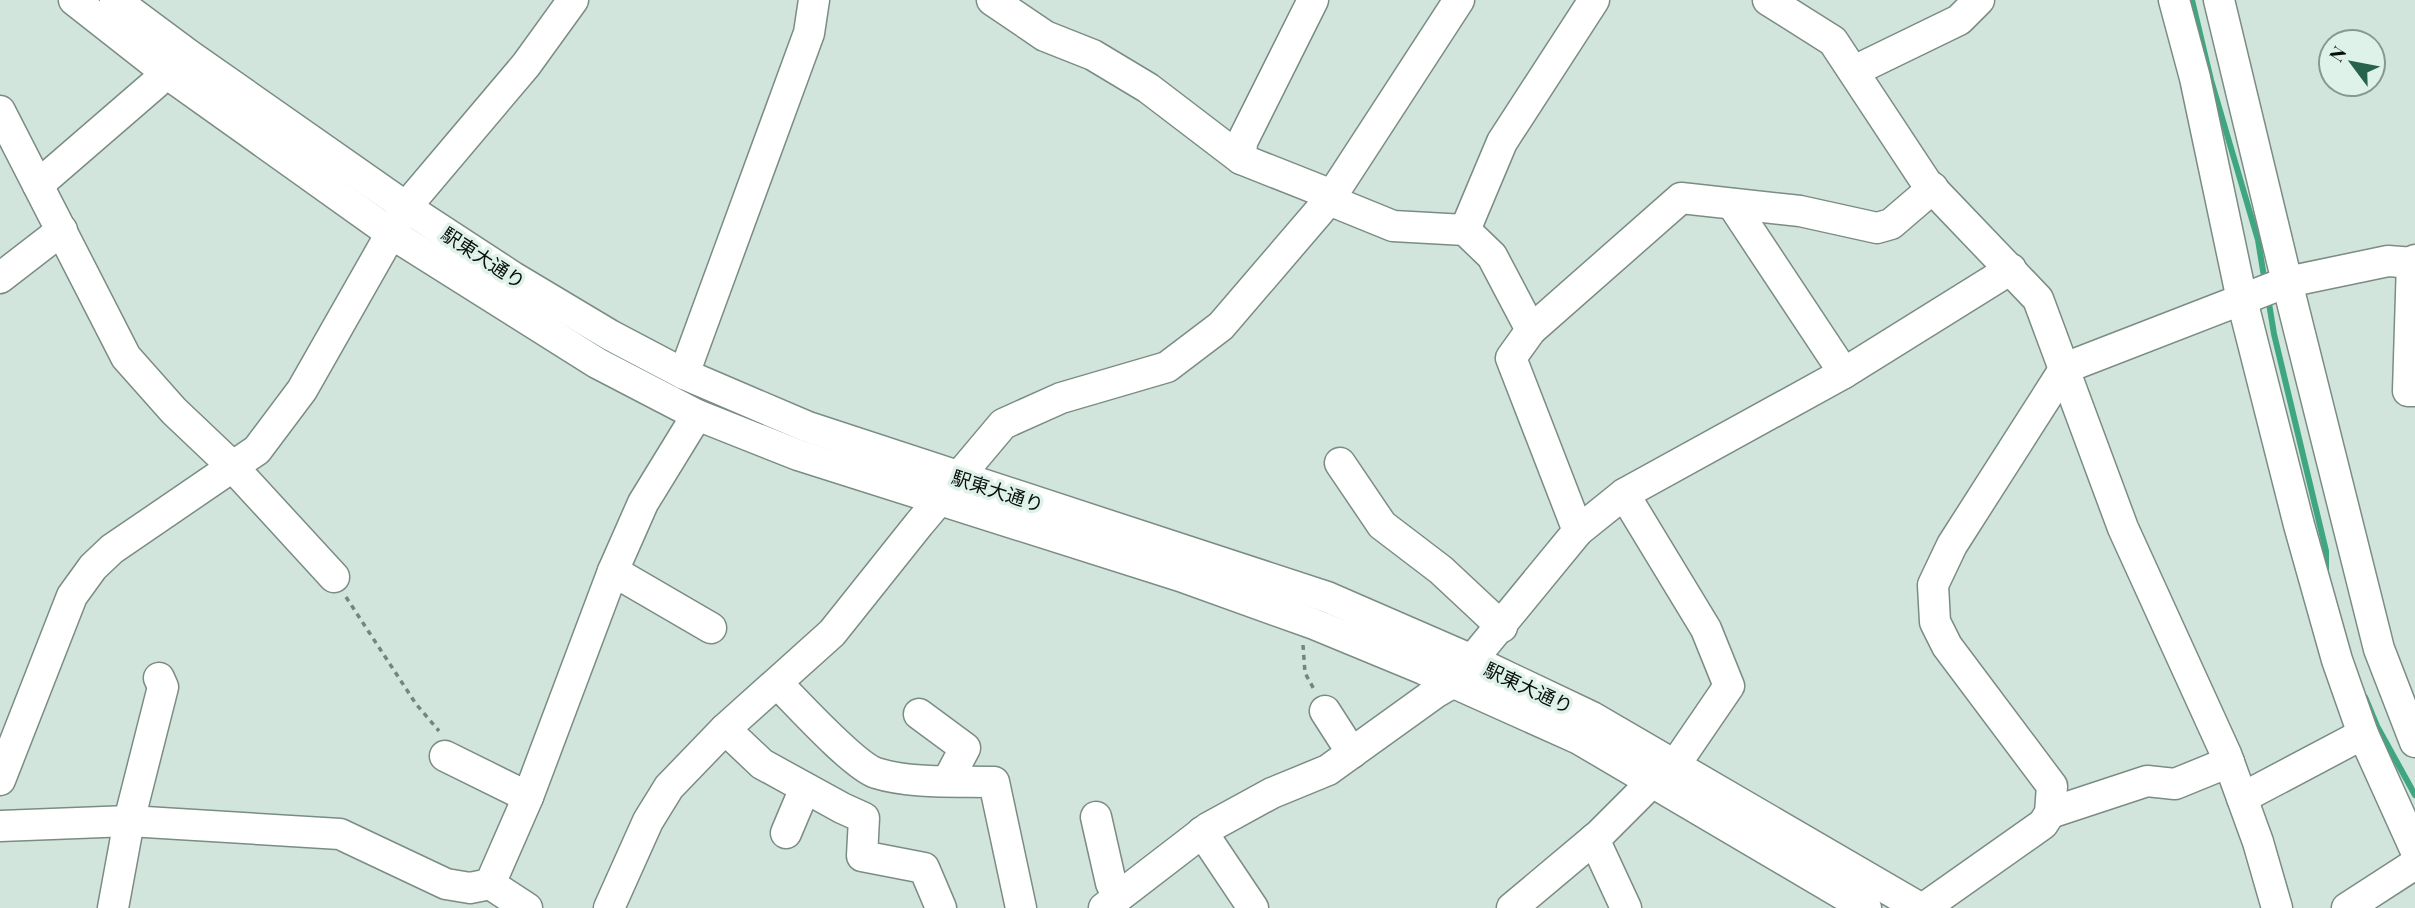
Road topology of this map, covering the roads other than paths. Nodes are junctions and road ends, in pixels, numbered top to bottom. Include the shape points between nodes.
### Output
1 (74, 0) edge
2 (115, 0) edge
3 (573, 0) edge
4 (814, 0) edge
5 (992, 0) edge
6 (1313, 0) edge
7 (1459, 0) edge
8 (1594, 0) edge
9 (1768, 0) edge
10 (1979, 0) edge
11 (2174, 0) edge
12 (2219, 0) edge
13 (1800, 9) edge
14 (1854, 71) junction
15 (156, 83) dead end
16 (0, 111) edge
17 (1241, 159) junction
18 (38, 186) junction
19 (1933, 188) junction
20 (1330, 197) junction
21 (1732, 204) junction
22 (406, 207) junction
23 (62, 230) junction
24 (1465, 230) junction
25 (392, 234) junction
26 (2414, 262) edge
27 (2011, 269) junction
28 (0, 278) edge
29 (2287, 282) junction
30 (2242, 300) junction
31 (1531, 330) junction
32 (2064, 368) junction
33 (1844, 373) junction
34 (684, 374) junction
35 (2415, 391) edge
36 (697, 415) junction
37 (1340, 463) dead end
38 (232, 466) junction
39 (950, 489) junction
40 (1624, 494) junction
41 (1578, 531) junction
42 (613, 570) junction
43 (334, 577) road end
44 (1502, 627) junction
45 (711, 628) dead end
46 (1463, 671) junction
47 (159, 678) dead end
48 (777, 683) junction
49 (1325, 712) road end
50 (919, 714) dead end
51 (725, 729) junction
52 (2363, 734) junction
53 (2415, 742) edge
54 (1352, 753) junction
55 (445, 756) road end
56 (2229, 762) junction
57 (1664, 774) junction
58 (0, 780) edge
59 (948, 780) junction
60 (805, 788) junction
61 (528, 797) junction
62 (2242, 799) junction
63 (2050, 813) junction
64 (1096, 817) dead end
65 (129, 821) junction
66 (0, 826) edge
67 (1202, 832) junction
68 (786, 833) dead end
69 (1594, 839) junction
70 (2415, 849) edge
71 (2415, 863) edge
72 (474, 893) edge
73 (1122, 901) edge
74 (113, 908) edge
75 (527, 908) edge
76 (609, 908) edge
77 (941, 908) edge
78 (1021, 908) edge
79 (1252, 908) edge
80 (1512, 908) edge
81 (1626, 908) edge
82 (1866, 908) edge
83 (1922, 908) edge
84 (2277, 908) edge
85 (2347, 908) edge

1 - 25 street, 駅東大通り via 172,77
2 - 22 street, 駅東大通り
3 - 22 street via 526,65
4 - 34 street via 809,33
5 - 17 street via 1045,36 1093,55 1148,88
6 - 17 street via 1242,142
7 - 20 street
8 - 24 street via 1502,142
9 - 13 street
10 - 14 street via 1959,20
11 - 30 street
12 - 29 street
13 - 14 street via 1833,40
14 - 19 street
15 - 18 street
16 - 18 street
17 - 20 street
18 - 23 street
19 - 21 street via 1891,224 1877,228 1800,211
19 - 27 street
20 - 24 street via 1393,226
20 - 39 street via 1221,326 1167,367 1061,398 1003,424
21 - 31 street via 1681,198
21 - 33 street
22 - 25 street
22 - 34 street, 駅東大通り via 610,335
23 - 28 street
23 - 38 street via 126,357 173,411
24 - 31 street via 1492,256
25 - 36 street, 駅東大通り via 597,363
25 - 38 street via 302,390 257,450
26 - 29 street via 2388,261
26 - 35 street via 2408,391
27 - 32 street via 2038,299
27 - 33 street
29 - 30 street
29 - 53 street via 2379,649
30 - 32 street
30 - 52 street via 2302,538
31 - 41 street via 1511,358
32 - 56 street via 2123,528
32 - 63 street via 1952,545 1933,585 1935,622 1947,646 2052,786
33 - 40 street
34 - 39 street, 駅東大通り
36 - 39 street, 駅東大通り via 798,455
36 - 42 street via 643,503
37 - 44 street via 1382,524 1441,570
38 - 43 street
38 - 58 street via 111,549 93,567 62,619
39 - 46 street, 駅東大通り via 1307,622
39 - 46 street, 駅東大通り via 1327,597
39 - 48 street via 832,633
40 - 41 street
40 - 57 street via 1706,629 1729,686
41 - 44 street
42 - 45 street
42 - 61 street
44 - 46 street
46 - 54 street
46 - 57 street, 駅東大通り via 1579,739
47 - 65 street via 163,687
48 - 51 street
48 - 59 street via 874,772
49 - 54 street
50 - 59 street via 965,748
51 - 60 street via 762,764
51 - 76 street via 669,786
52 - 62 street
52 - 70 street
54 - 67 street via 1328,771 1272,793
55 - 61 street
56 - 62 street
56 - 63 street via 2175,784 2147,780
57 - 69 street
57 - 82 street, 駅東大通り
57 - 83 street, 駅東大通り
59 - 78 street via 994,782
60 - 68 street
60 - 77 street via 863,818 862,856 924,868
61 - 72 street
62 - 84 street
63 - 83 street via 2042,824
64 - 73 street via 1111,883
65 - 66 street
65 - 72 street via 340,834
65 - 74 street
67 - 73 street
67 - 79 street
69 - 80 street
69 - 81 street
71 - 85 street
72 - 75 street

